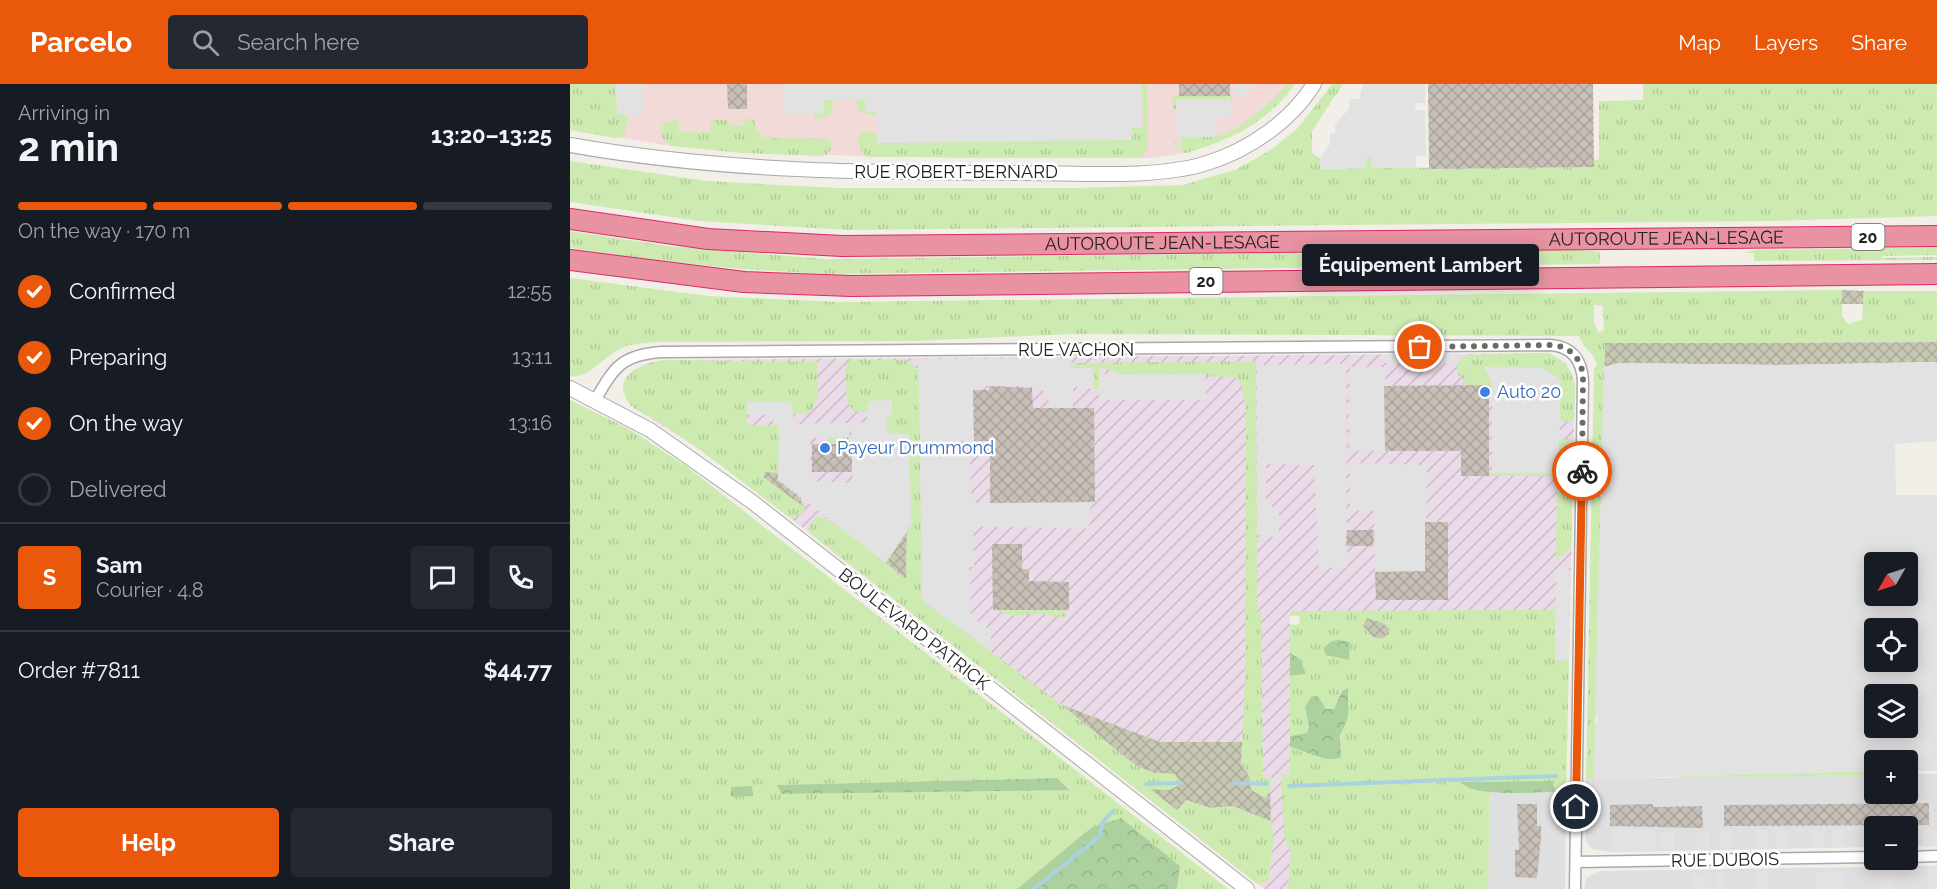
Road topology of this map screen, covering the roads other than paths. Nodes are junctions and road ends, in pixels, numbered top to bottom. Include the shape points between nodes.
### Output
1 (1314, 84) edge
2 (570, 146) edge
3 (570, 219) edge
4 (1937, 236) edge
5 (570, 260) edge
6 (1937, 274) edge
7 (570, 388) edge
8 (596, 399) junction
9 (1937, 856) edge
10 (1864, 857) edge
11 (1918, 857) edge
12 (1576, 862) junction
13 (1247, 889) edge
14 (1575, 889) edge

1 - 2 street, RUE ROBERT-BERNARD via 1286,117 1252,142 1218,159 1173,171 793,170 702,164
3 - 4 highway, AUTOROUTE JEAN-LESAGE / 20 via 708,239 842,246
5 - 6 highway, AUTOROUTE JEAN-LESAGE / 20 via 737,281 850,286
7 - 8 street, BOULEVARD PATRICK
8 - 12 street, RUE VACHON via 617,366 634,357 661,352 1564,347 1575,355 1583,381
8 - 13 street, BOULEVARD PATRICK via 664,438 751,501
9 - 11 street
10 - 12 street, RUE DUBOIS
12 - 14 street

